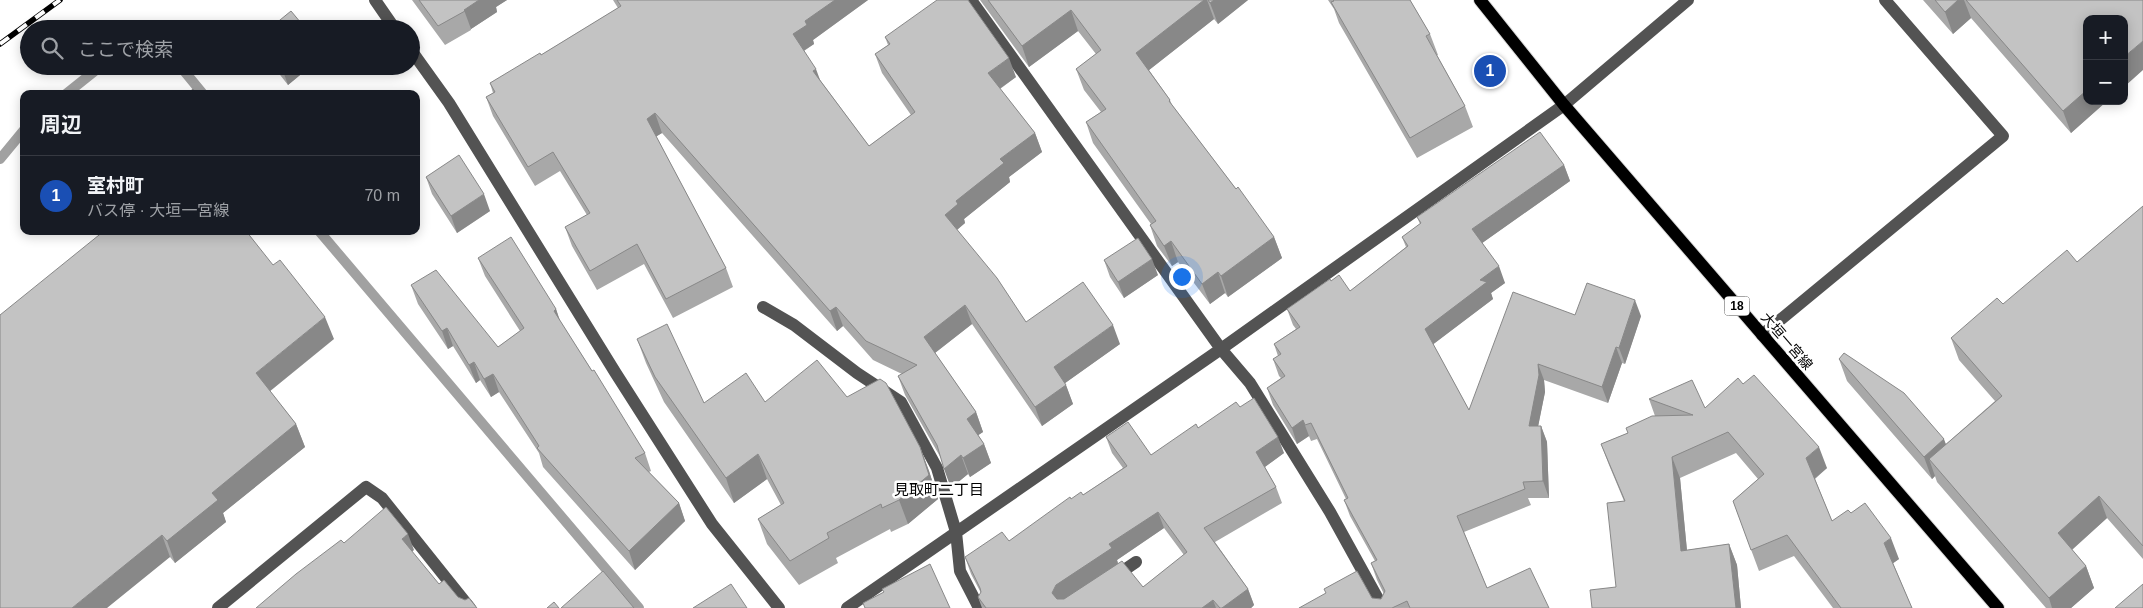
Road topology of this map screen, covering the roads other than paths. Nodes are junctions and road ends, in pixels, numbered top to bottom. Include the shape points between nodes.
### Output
1 (374, 0) edge
2 (971, 0) edge
3 (1480, 0) edge
4 (1688, 0) edge
5 (1886, 0) edge
6 (389, 20) edge
7 (420, 63) edge
8 (1564, 105) junction
9 (763, 307) dead end
10 (1762, 335) junction
11 (1221, 349) junction
12 (956, 532) junction
13 (1136, 562) dead end
14 (1105, 583) edge
15 (218, 608) edge
16 (470, 608) edge
17 (779, 608) edge
18 (847, 608) edge
19 (978, 608) edge
20 (1383, 608) edge
21 (1998, 608) edge

1 - 6 street
2 - 11 street
3 - 8 main road, 大垣一宮線 / 18
4 - 8 street
5 - 10 street via 2003,136
7 - 17 street via 449,103 614,372 712,524
8 - 10 main road, 大垣一宮線 / 18
8 - 11 street
9 - 12 street via 794,325 857,374 901,402 938,468
10 - 21 main road, 大垣一宮線 / 18
11 - 12 street
11 - 20 street via 1250,383 1330,512
12 - 18 street
12 - 19 street via 960,571
13 - 14 street
15 - 16 street via 366,487 382,498

